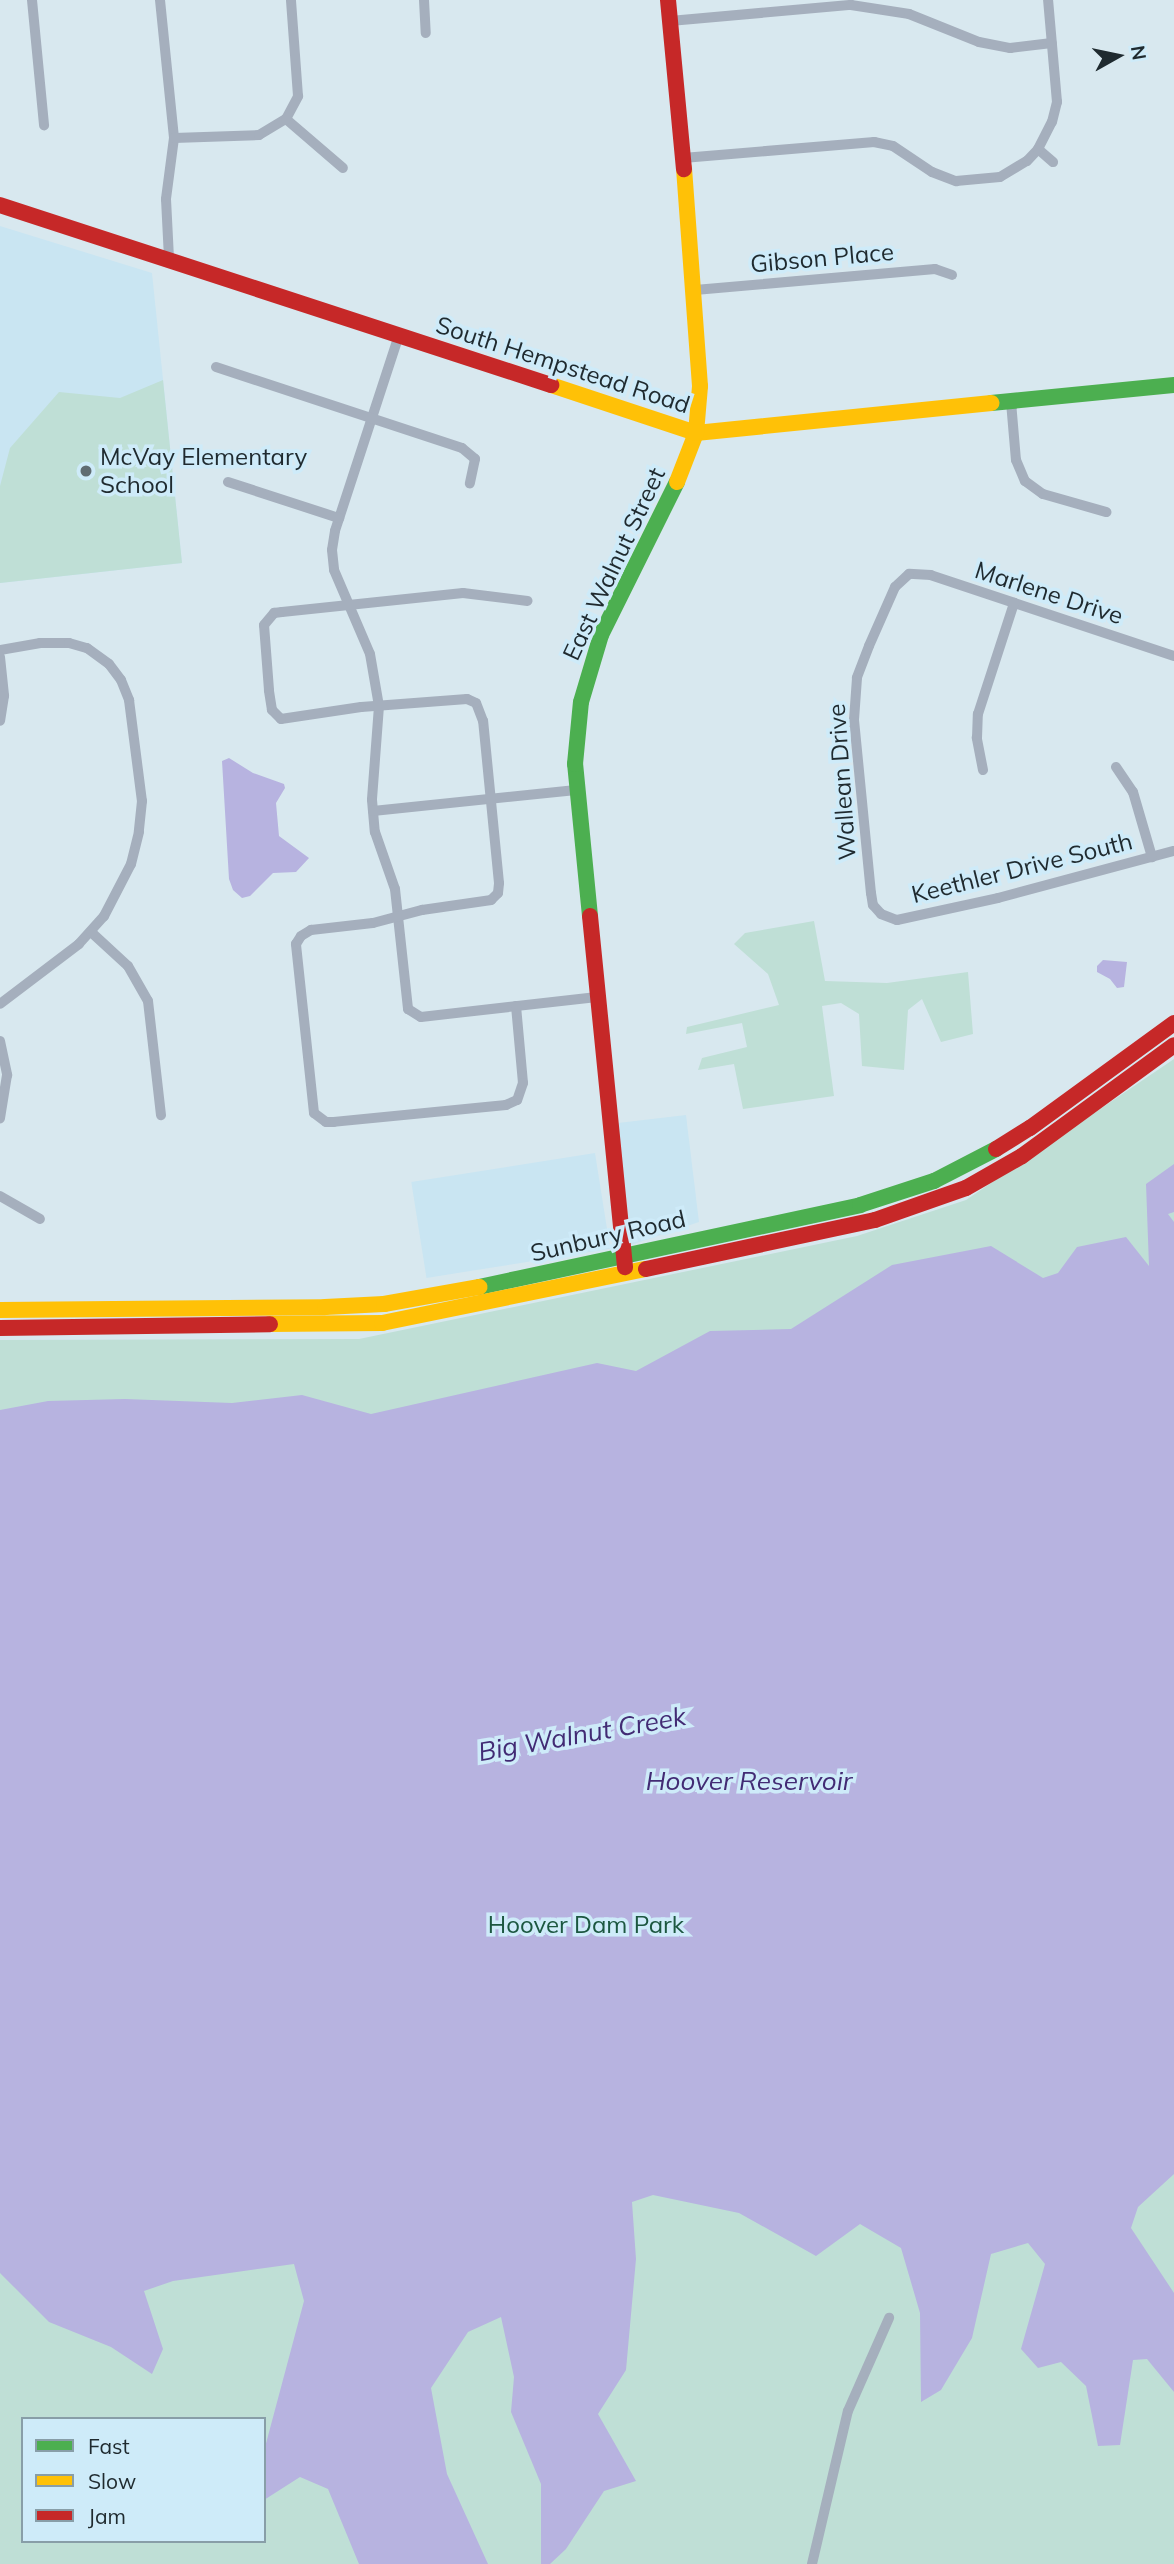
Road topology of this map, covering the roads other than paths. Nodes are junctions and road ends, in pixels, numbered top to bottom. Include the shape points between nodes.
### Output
1 (32, 0) edge
2 (160, 0) edge
3 (291, 0) edge
4 (424, 0) edge
5 (668, 0) edge
6 (1048, 0) edge
7 (670, 21) junction
8 (426, 33) dead end
9 (1052, 43) junction
10 (286, 119) junction
11 (44, 125) dead end
12 (174, 138) junction
13 (1038, 149) junction
14 (683, 158) junction
15 (1053, 162) dead end
16 (343, 168) dead end
17 (0, 205) edge
18 (169, 259) junction
19 (952, 275) dead end
20 (695, 290) junction
21 (399, 335) junction
22 (216, 367) dead end
23 (1174, 384) edge
24 (1011, 402) junction
25 (371, 418) junction
26 (696, 433) junction
27 (228, 482) dead end
28 (470, 483) dead end
29 (1106, 512) dead end
30 (339, 518) junction
31 (909, 574) joint
32 (528, 601) dead end
33 (1014, 603) junction
34 (348, 605) junction
35 (0, 650) edge
36 (119, 656) dead end
37 (1174, 656) edge
38 (0, 657) edge
39 (109, 664) junction
40 (379, 706) junction
41 (0, 721) edge
42 (1115, 767) dead end
43 (983, 771) dead end
44 (576, 790) junction
45 (490, 799) junction
46 (373, 811) junction
47 (1174, 851) edge
48 (1152, 858) junction
49 (881, 914) joint
50 (398, 917) junction
51 (91, 932) junction
52 (597, 997) junction
53 (0, 1004) edge
54 (516, 1006) junction
55 (1174, 1023) edge
56 (0, 1041) edge
57 (1174, 1045) edge
58 (161, 1115) dead end
59 (0, 1118) edge
60 (0, 1196) edge
61 (40, 1219) dead end
62 (625, 1266) junction
63 (52, 1308) junction
64 (0, 1310) edge
65 (0, 1321) edge
66 (0, 1328) edge
67 (889, 2318) dead end
68 (812, 2564) edge

1 - 11 street
2 - 12 street
3 - 10 street via 298,96
4 - 8 street
5 - 7 main road, East Walnut Street
6 - 9 street
7 - 9 street via 851,5 909,14 979,42 1010,48
7 - 14 main road, East Walnut Street
9 - 13 street via 1057,102
10 - 12 street via 259,135
10 - 16 street
12 - 18 street via 166,200
13 - 14 street via 1000,177 967,181 932,172 892,146 874,142
13 - 15 street
14 - 20 main road, East Walnut Street
17 - 18 main road, South Hempstead Road
18 - 21 main road, South Hempstead Road
19 - 20 street, Gibson Place via 935,269
20 - 26 main road, East Walnut Street via 700,377
21 - 25 street
21 - 26 main road, South Hempstead Road
22 - 25 street
23 - 24 main road, South Hempstead Road
24 - 26 main road, South Hempstead Road
24 - 29 street via 1016,460 1025,481 1043,494
25 - 28 street via 468,450 475,463
25 - 30 street
26 - 44 main road, East Walnut Street via 687,462 601,635 588,671 577,733
27 - 30 street
30 - 34 street via 332,550 334,570
31 - 33 street, Marlene Drive via 931,575
31 - 49 street, Wallean Drive via 895,587 857,678 854,720 871,893
32 - 34 street via 463,593
33 - 37 street, Marlene Drive
33 - 43 street via 978,714
34 - 40 street via 370,654
34 - 40 street via 282,612 268,618 264,632 272,710 288,720
35 - 39 street via 69,643 87,648
36 - 39 street
38 - 41 street via 4,696
39 - 51 street via 129,700 142,790 141,816 124,883
40 - 45 street via 467,699 476,703 481,712
40 - 46 street
42 - 48 street via 1133,792
44 - 45 street
44 - 52 main road, East Walnut Street
45 - 46 street
45 - 50 street via 498,892 482,904
46 - 50 street
47 - 48 street, Keethler Drive South
48 - 49 street, Keethler Drive South via 897,920
50 - 54 street via 410,1012 421,1017
50 - 54 street via 311,930 296,944 312,1107 318,1118 334,1122 506,1105 517,1100 523,1083
51 - 53 street
51 - 58 street via 128,966 148,1001
52 - 54 street
52 - 62 main road, East Walnut Street
55 - 62 main road, Sunbury Road via 1030,1128 933,1181 870,1202 734,1231
56 - 59 street via 7,1075
57 - 62 main road, Sunbury Road via 1022,1156 965,1188 913,1209
60 - 61 street
62 - 63 main road, Sunbury Road via 384,1304
62 - 66 main road via 497,1290 458,1310 355,1325
63 - 64 main road, Sunbury Road
63 - 65 main road
67 - 68 street via 848,2411

